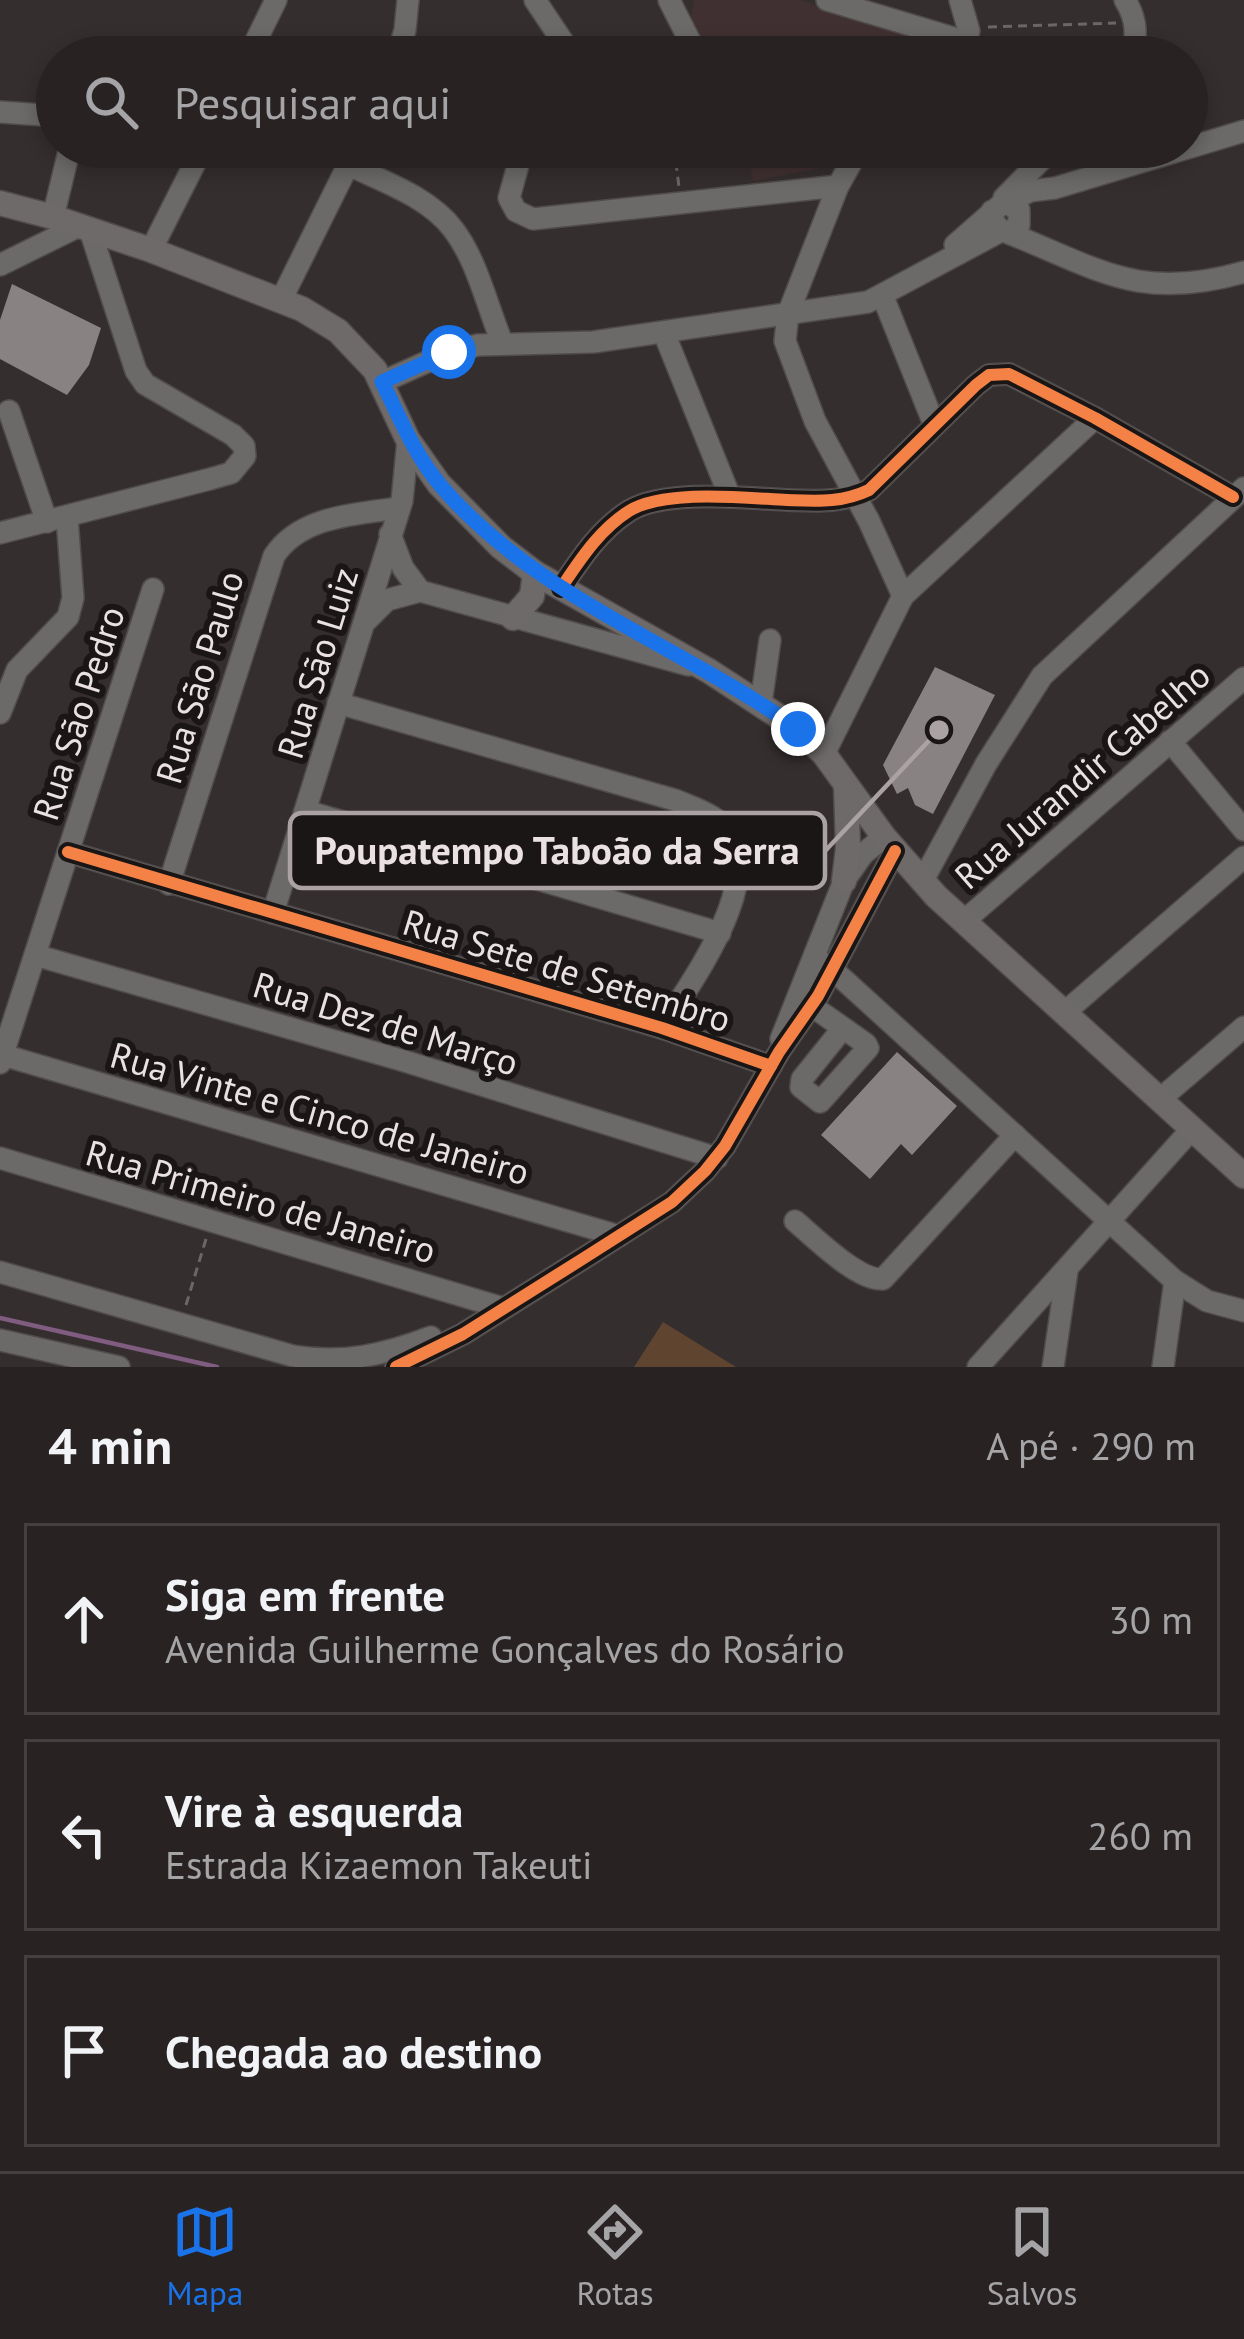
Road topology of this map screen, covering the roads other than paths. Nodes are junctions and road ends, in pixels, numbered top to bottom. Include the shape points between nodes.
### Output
1 (276, 0) edge
2 (408, 0) edge
3 (535, 0) edge
4 (827, 0) edge
5 (960, 0) edge
6 (1125, 0) edge
7 (670, 1) edge
8 (258, 36) edge
9 (403, 36) edge
10 (555, 36) edge
11 (688, 36) edge
12 (946, 36) edge
13 (965, 36) edge
14 (1133, 36) edge
15 (0, 112) edge
16 (36, 115) edge
17 (1244, 131) edge
18 (1208, 142) edge
19 (65, 168) edge
20 (189, 168) edge
21 (347, 168) edge
22 (371, 168) edge
23 (517, 168) edge
24 (848, 168) edge
25 (1038, 168) edge
26 (1048, 168) edge
27 (1121, 168) edge
28 (838, 186) junction
29 (1058, 187) junction
30 (0, 203) edge
31 (1007, 216) junction
32 (53, 217) junction
33 (84, 228) junction
34 (140, 246) junction
35 (0, 265) edge
36 (103, 271) junction
37 (1244, 272) edge
38 (883, 297) junction
39 (281, 300) junction
40 (788, 314) junction
41 (664, 333) junction
42 (502, 342) junction
43 (382, 382) junction
44 (9, 411) dead end
45 (1095, 418) junction
46 (934, 424) junction
47 (408, 440) junction
48 (439, 484) junction
49 (1239, 492) edge
50 (730, 497) junction
51 (854, 497) junction
52 (401, 505) junction
53 (57, 520) junction
54 (0, 533) edge
55 (390, 534) junction
56 (535, 573) junction
57 (561, 588) junction
58 (153, 590) dead end
59 (420, 591) junction
60 (903, 596) junction
61 (513, 618) junction
62 (367, 621) junction
63 (770, 640) dead end
64 (709, 671) junction
65 (1244, 678) edge
66 (338, 703) junction
67 (761, 703) junction
68 (0, 713) edge
69 (1170, 741) junction
70 (824, 754) junction
71 (846, 784) junction
72 (306, 811) junction
73 (1244, 830) edge
74 (890, 844) junction
75 (68, 852) junction
76 (1244, 857) edge
77 (844, 881) junction
78 (922, 882) junction
79 (169, 884) junction
80 (273, 913) junction
81 (964, 922) junction
82 (720, 934) junction
83 (35, 955) junction
84 (824, 964) junction
85 (812, 1006) junction
86 (1064, 1013) junction
87 (1244, 1027) edge
88 (662, 1028) junction
89 (843, 1028) dead end
90 (1, 1059) edge
91 (775, 1059) junction
92 (1159, 1100) junction
93 (1191, 1130) junction
94 (1015, 1135) junction
95 (0, 1158) edge
96 (716, 1158) junction
97 (1244, 1176) edge
98 (1111, 1219) junction
99 (795, 1221) dead end
100 (619, 1235) junction
101 (1067, 1270) junction
102 (0, 1272) edge
103 (1175, 1281) junction
104 (0, 1286) edge
105 (503, 1308) junction
106 (1244, 1311) edge
107 (477, 1322) junction
108 (0, 1340) edge
109 (408, 1346) junction
110 (351, 1360) junction
111 (119, 1367) edge
112 (295, 1367) edge
113 (374, 1367) edge
114 (392, 1367) edge
115 (978, 1367) edge
116 (1054, 1367) edge
117 (1163, 1367) edge

1 - 8 street
2 - 9 street
3 - 10 street
4 - 12 street
5 - 13 street
6 - 14 street
7 - 11 street
15 - 16 street
17 - 18 street
19 - 32 street
20 - 34 street
21 - 39 street
22 - 42 street via 453,229
23 - 28 street via 509,198 522,215 550,219
24 - 28 street
25 - 31 street
26 - 29 street
27 - 29 street
28 - 40 street
29 - 31 street via 1030,191
30 - 32 main road
31 - 37 street via 1090,270 1138,284
31 - 38 street
32 - 33 main road
33 - 34 main road
33 - 35 street
33 - 36 street
34 - 36 street
34 - 39 main road
36 - 53 street via 145,384 233,435 245,456 231,472
38 - 40 street
38 - 46 street
39 - 43 main road via 338,331
40 - 41 street
40 - 51 street via 785,340
41 - 42 street
41 - 50 street
42 - 43 street via 449,352
43 - 47 main road
44 - 53 street
45 - 46 street via 998,372
45 - 49 street
45 - 60 street
46 - 51 street
47 - 48 main road
47 - 52 street, Rua São Luiz
48 - 52 street
48 - 56 main road
49 - 78 street via 1042,676
50 - 51 street
50 - 57 street via 632,508
51 - 60 street
52 - 55 street, Rua São Luiz
52 - 79 street, Rua São Paulo via 313,525 292,534 274,556
53 - 54 street
53 - 68 street via 73,598 68,616 17,670
55 - 59 street
55 - 62 street, Rua São Luiz
56 - 57 main road
56 - 61 main road via 532,596
57 - 64 main road
58 - 75 street, Rua São Pedro
59 - 61 street
59 - 62 street via 387,600
60 - 70 street
61 - 64 street
62 - 66 street, Rua São Luiz
63 - 67 street
64 - 67 main road
65 - 69 street, Rua Jurandir Cabelho
66 - 72 street, Rua São Luiz
66 - 82 street via 717,819 737,848 738,871
67 - 70 main road
69 - 73 street
69 - 81 street, Rua Jurandir Cabelho
70 - 71 main road
71 - 74 main road
71 - 77 main road
72 - 80 street, Rua São Luiz
72 - 82 street
74 - 77 street via 863,854
74 - 78 main road
74 - 84 street
75 - 79 street, Rua Sete de Setembro
75 - 83 street, Rua São Pedro
76 - 86 street
77 - 84 street
78 - 81 main road
79 - 80 street, Rua Sete de Setembro
80 - 88 street, Rua Sete de Setembro
81 - 86 main road
82 - 88 street
83 - 90 street, Rua São Pedro
83 - 96 street, Rua Dez de Março
84 - 85 street
84 - 91 street via 789,1014
84 - 94 street
85 - 89 street
85 - 91 street
86 - 92 main road
87 - 92 street
88 - 91 street, Rua Sete de Setembro
90 - 100 street, Rua Vinte e Cinco de Janeiro
91 - 96 street
92 - 93 main road
93 - 97 main road
93 - 98 street
94 - 98 street
94 - 99 street via 883,1279 861,1274
95 - 105 street, Rua Primeiro de Janeiro
96 - 100 street via 671,1202
98 - 101 street
98 - 103 street
100 - 105 street
101 - 115 street
101 - 116 street
102 - 110 street via 293,1356
103 - 106 street
103 - 117 street
104 - 112 street
105 - 107 street
107 - 109 street
107 - 114 street
108 - 111 street
109 - 110 street
109 - 114 street
110 - 113 street

